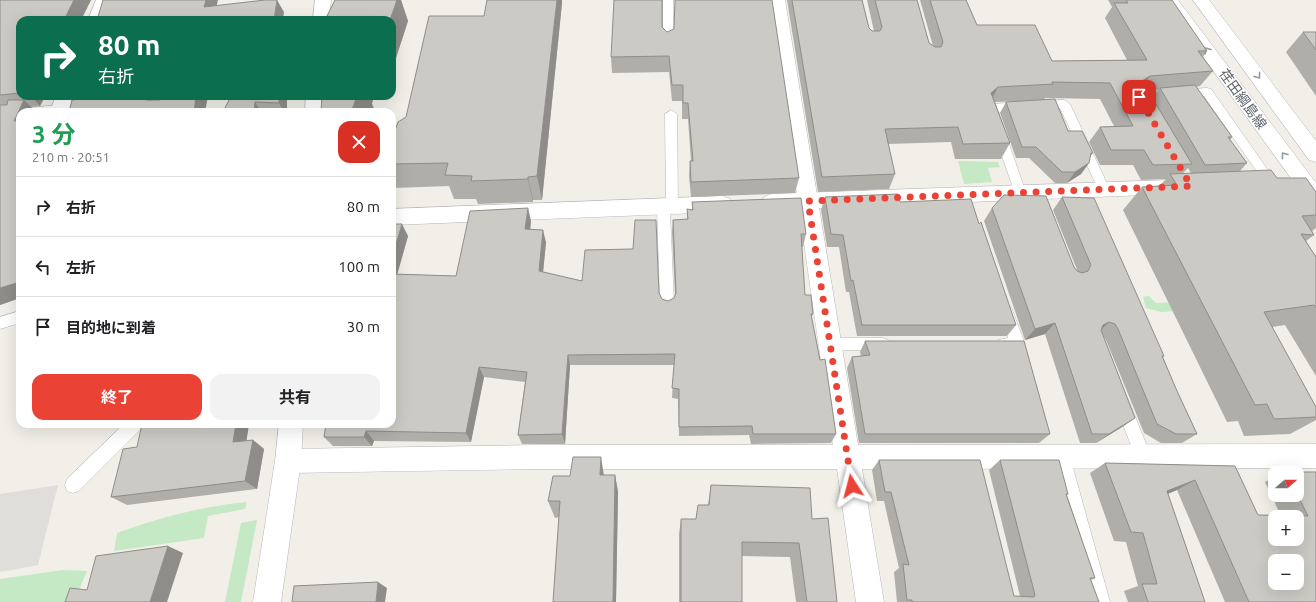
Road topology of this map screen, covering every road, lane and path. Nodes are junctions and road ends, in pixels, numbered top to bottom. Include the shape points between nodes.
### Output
1 (104, 0) edge
2 (323, 0) edge
3 (668, 0) edge
4 (777, 0) edge
5 (1170, 0) edge
6 (1201, 0) edge
7 (98, 16) edge
8 (321, 16) edge
9 (668, 43) edge
10 (162, 100) edge
11 (62, 102) edge
12 (42, 108) edge
13 (1147, 111) edge
14 (671, 114) dead end
15 (1316, 155) edge
16 (1310, 182) edge
17 (1270, 183) junction
18 (1249, 184) edge
19 (1191, 186) edge
20 (1104, 190) junction
21 (1034, 197) junction
22 (1316, 198) edge
23 (808, 201) junction
24 (668, 206) junction
25 (396, 217) edge
26 (1003, 299) edge
27 (667, 305) edge
28 (16, 318) edge
29 (0, 323) edge
30 (830, 344) junction
31 (893, 344) edge
32 (986, 344) edge
33 (1118, 391) edge
34 (132, 428) edge
35 (291, 428) edge
36 (1143, 456) junction
37 (1316, 456) edge
38 (1062, 457) junction
39 (848, 458) junction
40 (288, 461) junction
41 (73, 486) dead end
42 (267, 602) edge
43 (870, 602) edge
44 (1102, 602) edge

1 - 7 street
2 - 8 street
3 - 9 lane
4 - 23 street
16 -> 5 street, 荏田綱島線
6 -> 15 street, 荏田綱島線
10 - 11 street
11 - 12 lane
13 - 17 lane via 1139,97 1207,92
14 - 24 lane
16 - 17 street
16 - 22 street, 荏田綱島線
17 - 18 street
19 - 20 street
20 - 21 street
20 - 21 lane via 1064,104 991,108
21 - 23 street via 970,202
23 - 24 street
23 - 30 street
24 - 25 street
24 - 27 lane
26 - 32 lane via 1018,344
28 - 29 lane
30 - 31 lane
30 - 39 street
33 - 36 lane
34 - 41 lane
35 - 40 street
36 - 37 street
36 - 38 street
38 - 39 street via 977,465
38 - 44 lane
39 - 40 street via 537,457
39 - 43 street
40 - 42 street

